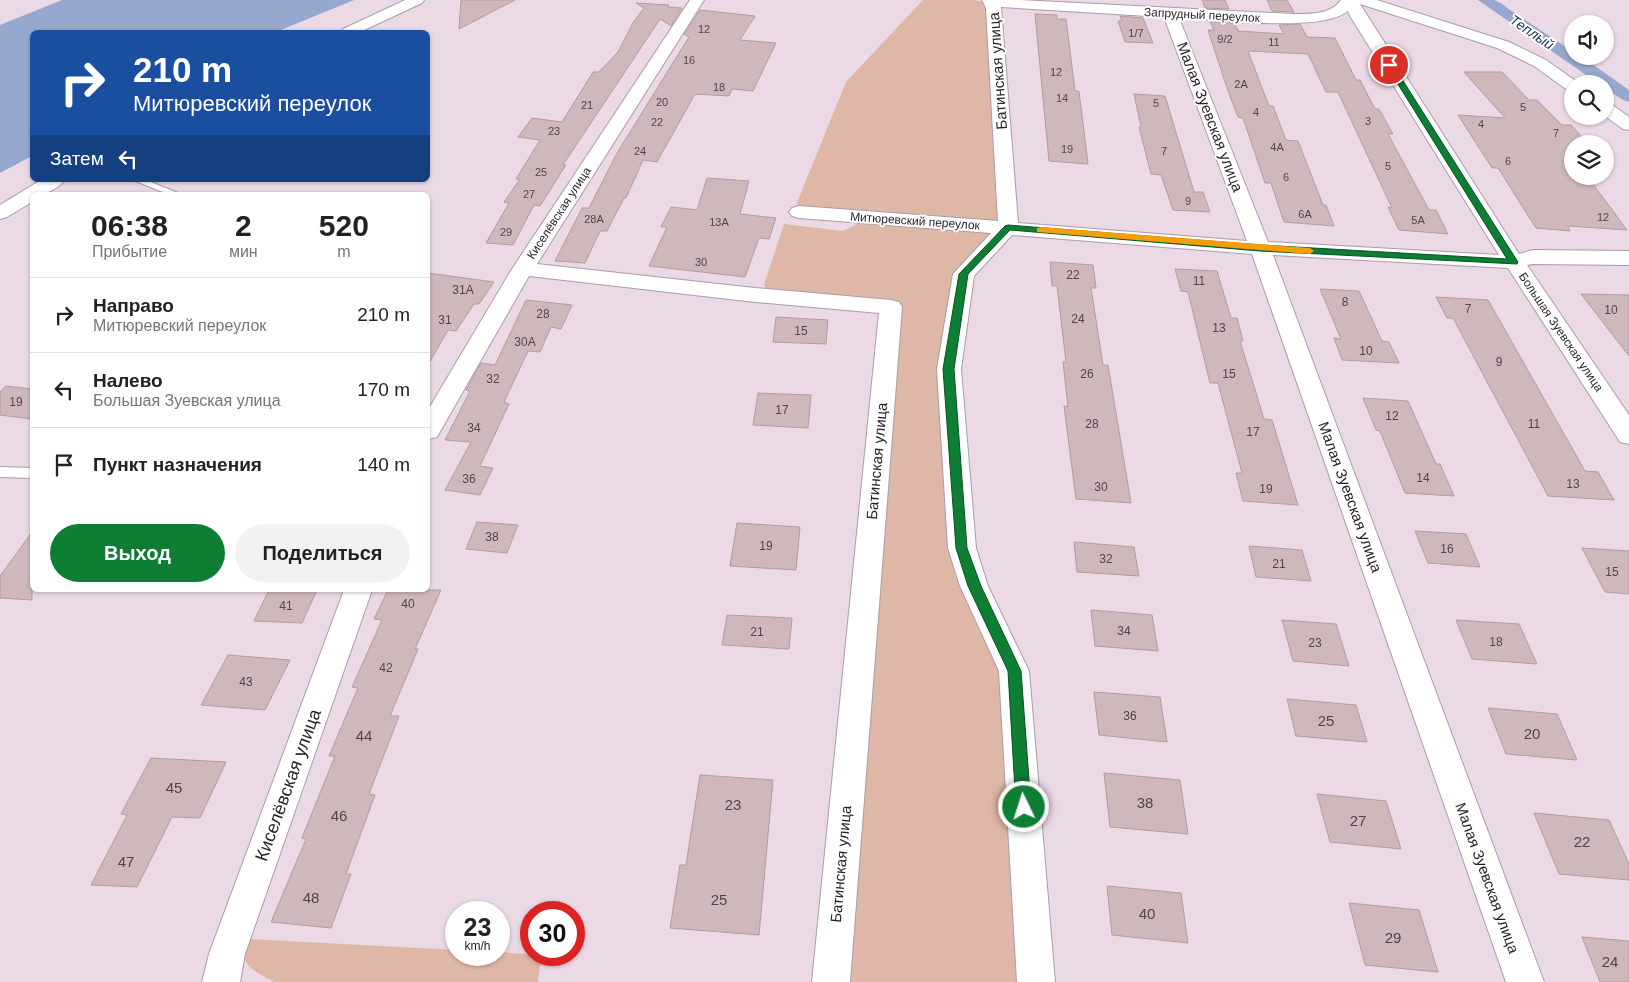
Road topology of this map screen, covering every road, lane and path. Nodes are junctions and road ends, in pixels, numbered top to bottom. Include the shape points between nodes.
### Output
1 (417, 0) edge
2 (697, 0) edge
3 (990, 0) edge
4 (1349, 0) edge
5 (1362, 0) edge
6 (1170, 13) junction
7 (353, 30) edge
8 (1564, 80) edge
9 (1614, 114) edge
10 (1629, 125) edge
11 (52, 182) edge
12 (143, 182) edge
13 (35, 192) edge
14 (170, 192) edge
15 (30, 195) edge
16 (799, 212) dead end
17 (0, 213) edge
18 (1008, 228) junction
19 (1260, 248) junction
20 (1629, 258) edge
21 (1514, 262) junction
22 (523, 269) junction
23 (430, 427) edge
24 (1629, 434) edge
25 (0, 472) edge
26 (30, 473) edge
27 (357, 592) edge
28 (221, 982) edge
29 (831, 982) edge
30 (1036, 982) edge
31 (1525, 982) edge

1 - 7 street
2 - 22 street, Киселёвская улица
3 - 6 street, Запрудный переулок
3 - 18 street, Батинская улица via 994,8
4 - 6 street, Запрудный переулок via 1334,13 1303,19
4 - 21 street, Большая Зуевская улица
5 - 8 street via 1498,43 1540,63
6 - 19 street, Малая Зуевская улица
9 - 10 street
11 - 13 street
12 - 14 lane
15 - 17 street
16 - 18 street, Митюревский переулок
18 - 19 street, Митюревский переулок
18 - 30 street via 964,274 948,369 962,548 974,586 1014,671
19 - 21 street, Митюревский переулок
19 - 31 street, Малая Зуевская улица
20 - 21 street, Митюревский переулок via 1532,257
21 - 24 street, Большая Зуевская улица
22 - 23 street, Киселёвская улица
22 - 29 street, Батинская улица via 891,307
25 - 26 lane
27 - 28 street, Киселёвская улица via 227,954

